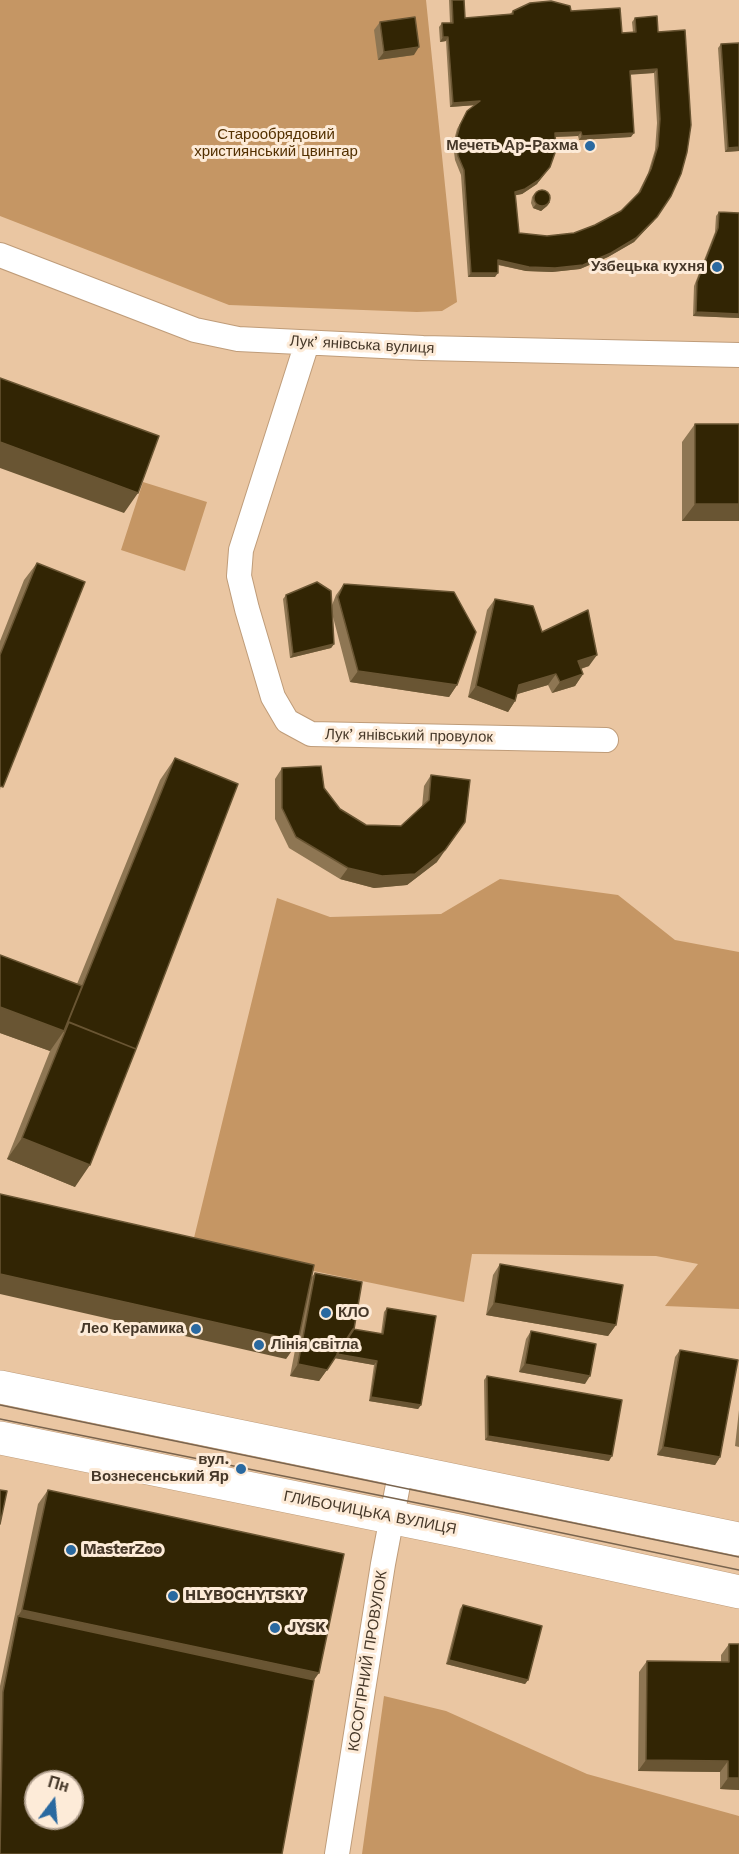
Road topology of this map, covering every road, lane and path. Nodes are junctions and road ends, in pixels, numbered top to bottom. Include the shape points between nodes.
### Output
1 (0, 255) edge
2 (307, 343) junction
3 (739, 355) edge
4 (606, 740) dead end
5 (0, 1387) edge
6 (0, 1438) edge
7 (401, 1469) junction
8 (392, 1517) junction
9 (739, 1539) edge
10 (739, 1592) edge
11 (338, 1854) edge

1 - 2 street, Лукʼянівська вулиця via 195,330 238,339
2 - 3 street, Лукʼянівська вулиця
2 - 4 street, Лукʼянівський провулок via 241,550 239,576 273,698 287,721 311,734
5 - 7 main road
6 - 8 main road, ГЛИБОЧИЦЬКА ВУЛИЦЯ
7 - 8 street, КОСОГІРНИЙ ПРОВУЛОК
7 - 9 main road
8 - 10 main road, ГЛИБОЧИЦЬКА ВУЛИЦЯ
8 - 11 street, КОСОГІРНИЙ ПРОВУЛОК

